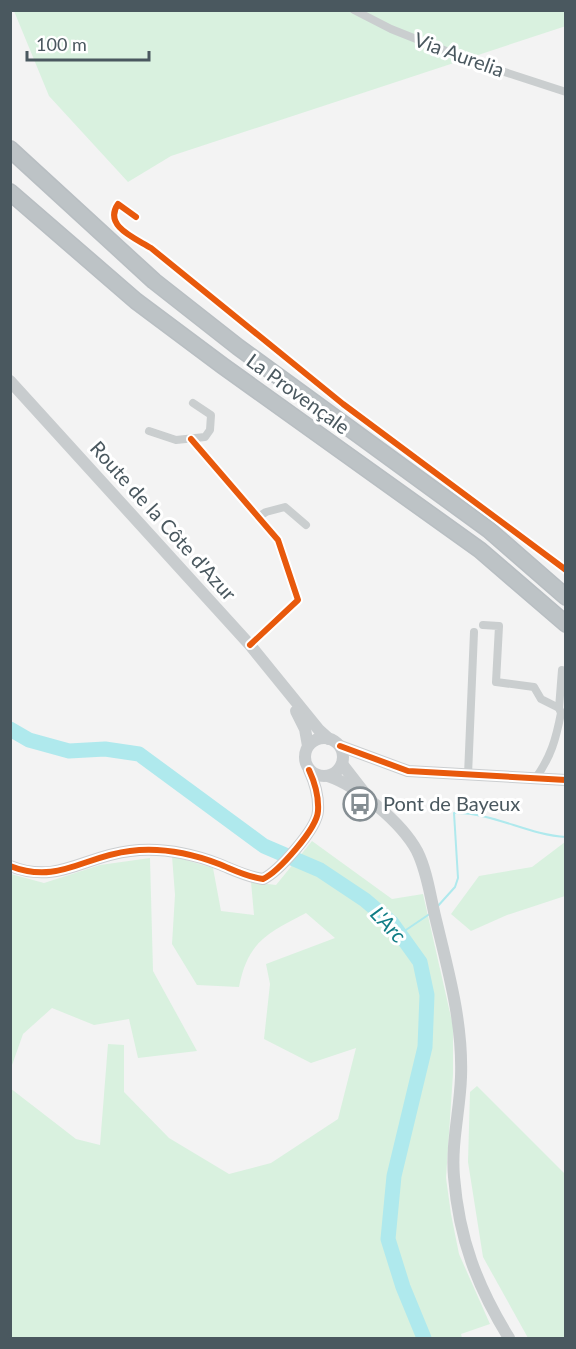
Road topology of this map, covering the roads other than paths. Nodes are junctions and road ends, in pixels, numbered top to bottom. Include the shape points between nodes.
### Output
1 (354, 10) edge
2 (566, 92) edge
3 (10, 149) edge
4 (10, 192) edge
5 (136, 217) dead end
6 (10, 381) edge
7 (193, 403) dead end
8 (149, 431) dead end
9 (191, 439) junction
10 (258, 517) junction
11 (306, 525) dead end
12 (566, 570) edge
13 (566, 597) edge
14 (566, 624) edge
15 (483, 626) dead end
16 (474, 632) dead end
17 (250, 645) junction
18 (562, 670) dead end
19 (286, 688) junction
20 (559, 708) junction
21 (334, 742) junction
22 (308, 746) junction
23 (363, 756) junction
24 (343, 761) junction
25 (468, 775) junction
26 (535, 779) junction
27 (322, 780) junction
28 (566, 780) edge
29 (368, 799) junction
30 (10, 866) edge
31 (509, 1338) edge

1 - 2 street, Via Aurelia via 464,58
3 - 13 highway, La Provençale via 154,281 489,530
4 - 14 highway, La Provençale via 136,301 480,550
5 - 12 street via 118,204 112,216 123,230 166,260 343,404
6 - 17 main road, Route de la Côte d'Azur
7 - 9 street via 212,419 206,437
8 - 9 street via 176,440
9 - 10 street
10 - 11 street via 285,507
10 - 17 street via 278,540 298,600
15 - 20 street via 499,626 496,682 534,687 541,699
16 - 25 street
17 - 19 main road, Route de la Côte d'Azur
18 - 20 street
19 - 21 main road, Route de la Côte d'Azur via 319,730
19 - 22 main road, Route de la Côte d'Azur via 305,729
20 - 26 street via 555,746
21 - 22 main road via 317,739
21 - 23 street
21 - 24 main road
22 - 27 main road via 305,757 309,770
23 - 24 street
23 - 25 street via 408,771
24 - 27 main road via 338,771
24 - 29 main road
25 - 26 street
26 - 28 street
27 - 29 main road
27 - 30 street via 312,826 276,871 262,879 190,855 155,849 109,854 48,874
29 - 31 main road via 410,840 423,866 459,1016 461,1078 454,1175 460,1225 474,1272

